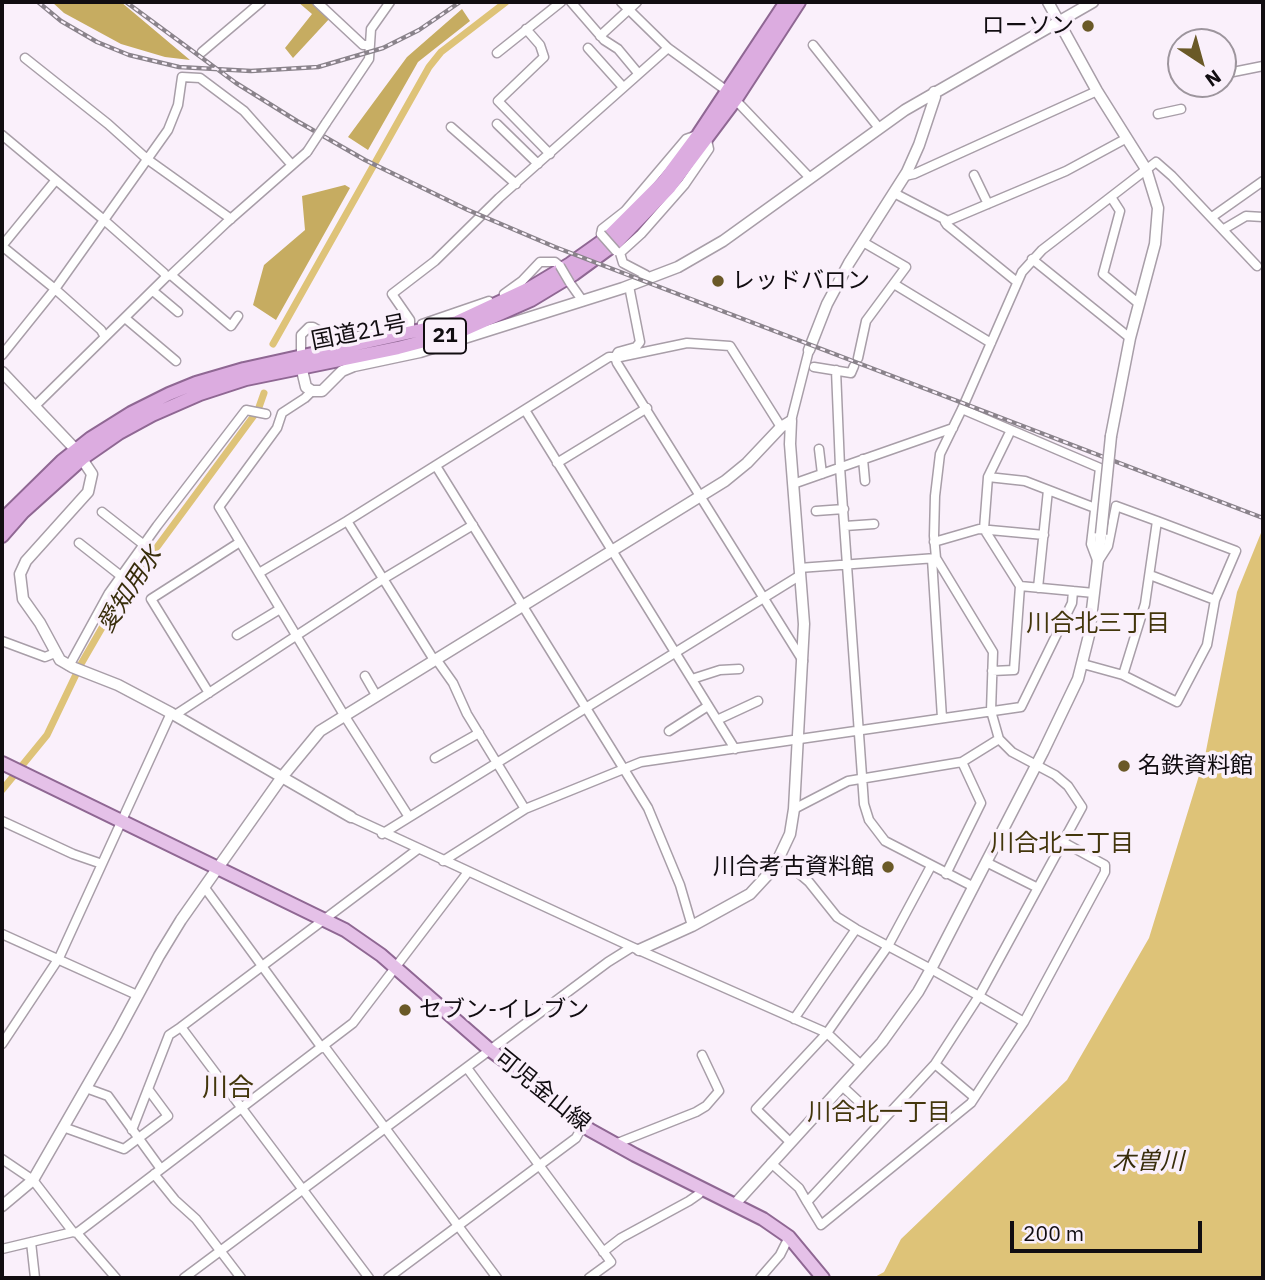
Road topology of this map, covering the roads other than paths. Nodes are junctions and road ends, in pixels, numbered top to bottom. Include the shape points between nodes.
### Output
1 (261, 2) edge
2 (317, 2) edge
3 (388, 2) edge
4 (561, 2) edge
5 (571, 2) edge
6 (621, 2) edge
7 (637, 2) edge
8 (786, 2) edge
9 (799, 2) edge
10 (1048, 2) edge
11 (1093, 2) edge
12 (627, 10) junction
13 (1059, 21) junction
14 (526, 29) junction
15 (600, 36) junction
16 (370, 45) junction
17 (813, 45) dead end
18 (588, 48) dead end
19 (668, 48) junction
20 (202, 52) dead end
21 (497, 53) dead end
22 (24, 58) dead end
23 (1263, 65) edge
24 (1237, 71) edge
25 (638, 74) junction
26 (623, 87) junction
27 (1097, 91) junction
28 (934, 92) junction
29 (732, 95) junction
30 (1181, 108) dead end
31 (1158, 114) dead end
32 (496, 124) dead end
33 (451, 127) dead end
34 (878, 128) junction
35 (2, 135) edge
36 (703, 138) junction
37 (1127, 138) junction
38 (550, 154) junction
39 (147, 159) junction
40 (292, 164) junction
41 (538, 164) junction
42 (1146, 169) junction
43 (974, 175) dead end
44 (905, 176) junction
45 (810, 178) junction
46 (55, 181) junction
47 (1263, 181) edge
48 (516, 184) junction
49 (894, 193) junction
50 (1111, 197) junction
51 (988, 204) junction
52 (1212, 217) junction
53 (1263, 217) edge
54 (231, 219) junction
55 (104, 220) junction
56 (947, 221) junction
57 (1224, 229) junction
58 (863, 243) junction
59 (2, 246) edge
60 (618, 252) junction
61 (1032, 260) junction
62 (1257, 266) dead end
63 (168, 276) junction
64 (648, 279) junction
65 (1017, 282) junction
66 (894, 284) junction
67 (629, 286) junction
68 (55, 289) junction
69 (153, 291) junction
70 (582, 300) junction
71 (1138, 303) junction
72 (178, 312) dead end
73 (238, 316) dead end
74 (125, 318) junction
75 (410, 326) junction
76 (105, 337) junction
77 (1130, 338) junction
78 (991, 343) junction
79 (809, 350) joint
80 (2, 355) edge
81 (615, 357) junction
82 (176, 361) dead end
83 (301, 361) junction
84 (814, 367) dead end
85 (836, 370) junction
86 (2, 372) edge
87 (312, 391) junction
88 (35, 406) junction
89 (647, 408) junction
90 (962, 409) junction
91 (524, 410) junction
92 (264, 414) dead end
93 (791, 421) junction
94 (781, 427) junction
95 (953, 428) junction
96 (1011, 430) junction
97 (819, 449) dead end
98 (80, 454) junction
99 (863, 459) junction
100 (557, 463) junction
101 (436, 466) junction
102 (840, 467) junction
103 (822, 474) junction
104 (988, 477) junction
105 (865, 481) dead end
106 (793, 484) junction
107 (1048, 490) junction
108 (700, 496) junction
109 (1095, 508) junction
110 (844, 509) junction
111 (816, 510) dead end
112 (102, 513) dead end
113 (2, 520) edge
114 (347, 521) junction
115 (1157, 521) junction
116 (874, 524) dead end
117 (473, 525) junction
118 (845, 526) junction
119 (984, 529) junction
120 (1044, 535) junction
121 (2, 536) edge
122 (240, 542) junction
123 (934, 542) junction
124 (79, 543) dead end
125 (144, 545) junction
126 (612, 549) junction
127 (934, 558) junction
128 (1098, 562) junction
129 (848, 564) junction
130 (799, 572) junction
131 (259, 573) junction
132 (1150, 575) junction
133 (121, 576) junction
134 (383, 579) junction
135 (1020, 586) junction
136 (1038, 588) junction
137 (1073, 591) junction
138 (1094, 593) junction
139 (763, 599) junction
140 (1215, 600) junction
141 (523, 605) junction
142 (280, 609) junction
143 (237, 635) dead end
144 (297, 637) junction
145 (2, 641) edge
146 (55, 653) junction
147 (676, 653) junction
148 (435, 660) junction
149 (803, 662) junction
150 (1083, 664) junction
151 (70, 667) junction
152 (739, 669) dead end
153 (992, 671) junction
154 (365, 676) dead end
155 (1123, 676) junction
156 (692, 679) junction
157 (209, 693) junction
158 (376, 695) junction
159 (758, 701) dead end
160 (708, 706) junction
161 (586, 708) junction
162 (990, 711) junction
163 (173, 714) junction
164 (344, 715) junction
165 (942, 718) junction
166 (717, 720) junction
167 (669, 731) dead end
168 (859, 731) junction
169 (479, 733) junction
170 (799, 738) junction
171 (999, 739) junction
172 (735, 749) junction
173 (435, 758) dead end
174 (962, 762) junction
175 (498, 763) junction
176 (5, 765) edge
177 (1036, 765) junction
178 (624, 769) junction
179 (282, 777) junction
180 (862, 779) junction
181 (525, 809) junction
182 (794, 809) junction
183 (351, 817) joint
184 (409, 817) junction
185 (2, 821) edge
186 (122, 821) junction
187 (382, 834) junction
188 (1063, 842) junction
189 (418, 849) junction
190 (781, 858) junction
191 (443, 861) junction
192 (986, 862) junction
193 (102, 864) junction
194 (931, 866) junction
195 (218, 869) junction
196 (468, 872) junction
197 (947, 874) junction
198 (974, 887) junction
199 (205, 888) junction
200 (1038, 888) junction
201 (325, 919) junction
202 (692, 926) junction
203 (856, 929) junction
204 (2, 934) edge
205 (888, 946) junction
206 (635, 949) junction
207 (58, 958) junction
208 (261, 965) junction
209 (396, 968) junction
210 (931, 969) junction
211 (137, 995) junction
212 (979, 996) junction
213 (794, 1019) junction
214 (1024, 1022) junction
215 (181, 1027) junction
216 (827, 1033) junction
217 (2, 1044) edge
218 (323, 1047) junction
219 (491, 1050) junction
220 (702, 1055) dead end
221 (934, 1064) junction
222 (861, 1065) junction
223 (467, 1068) junction
224 (842, 1086) junction
225 (86, 1088) junction
226 (148, 1089) junction
227 (974, 1097) junction
228 (242, 1108) junction
229 (881, 1122) junction
230 (583, 1125) junction
231 (64, 1128) junction
232 (385, 1129) junction
233 (132, 1130) junction
234 (138, 1139) junction
235 (790, 1142) junction
236 (614, 1145) junction
237 (2, 1159) edge
238 (771, 1163) junction
239 (539, 1166) junction
240 (157, 1172) junction
241 (33, 1180) junction
242 (702, 1188) junction
243 (302, 1190) junction
244 (807, 1202) junction
245 (735, 1204) junction
246 (2, 1206) edge
247 (458, 1227) junction
248 (75, 1233) junction
249 (789, 1237) junction
250 (31, 1242) junction
251 (2, 1249) edge
252 (220, 1251) junction
253 (603, 1252) junction
254 (35, 1278) edge
255 (116, 1278) edge
256 (184, 1278) edge
257 (241, 1278) edge
258 (369, 1278) edge
259 (388, 1278) edge
260 (497, 1278) edge
261 (589, 1278) edge
262 (760, 1278) edge
263 (823, 1278) edge

1 - 20 street
2 - 16 street via 363,45
3 - 16 street via 371,29
4 - 14 street
5 - 15 street
6 - 12 street
7 - 12 street
8 - 29 highway, 国道21号 / 21
9 - 29 highway, 国道21号 / 21
10 - 13 street
11 - 13 street
12 - 15 street
12 - 19 street
13 - 27 street
13 - 28 street
14 - 21 street
14 - 38 street via 544,57 498,101
15 - 25 street via 618,49
16 - 40 street, bridge via 369,59 307,152
17 - 34 street
18 - 26 street
19 - 25 street
19 - 29 street
22 - 39 street
23 - 24 street
25 - 26 street
26 - 38 street
27 - 37 street
27 - 44 street
28 - 34 street
28 - 44 street
29 - 36 highway, 国道21号 / 21
29 - 45 street
30 - 31 street
32 - 41 street
33 - 48 street
34 - 45 street
35 - 46 street
36 - 60 street via 709,149 685,184 641,234
36 - 60 street, bridge via 686,139 625,211 602,229 601,234
36 - 83 highway, 国道21号 / 21 via 608,237 530,288 457,322
37 - 42 street
37 - 51 street via 1066,171
38 - 41 street
39 - 40 street via 174,116 182,77 200,78 244,111
39 - 54 street
39 - 55 street
40 - 54 street
41 - 48 street
42 - 50 street
42 - 52 street via 1158,163
42 - 71 street via 1158,221
43 - 51 street
44 - 49 street
45 - 64 street via 723,242
46 - 55 street
46 - 59 street
47 - 52 street
48 - 75 street via 435,261 392,294
49 - 56 street
49 - 58 street
50 - 61 street
50 - 71 street via 1120,211 1102,274
51 - 56 street
52 - 57 street
53 - 57 street via 1246,216
54 - 63 street
55 - 63 street
55 - 68 street
56 - 65 street
57 - 62 street
58 - 66 street via 906,267
58 - 79 street via 828,304
59 - 68 street
60 - 64 street via 623,263
61 - 65 street
61 - 77 street
63 - 69 street
63 - 73 street via 231,326
64 - 67 street
65 - 78 street
66 - 78 street
66 - 85 street via 866,321 851,373
67 - 70 street
67 - 81 street via 640,342
68 - 76 street
68 - 80 street
69 - 72 street
69 - 74 street
70 - 75 street, bridge via 555,262 540,262 503,295
70 - 87 street via 420,352 342,370 323,391
71 - 77 street
74 - 76 street
74 - 82 street
75 - 83 street via 348,338 332,338 309,327 301,335
76 - 88 street
77 - 128 street, bridge via 1111,436
78 - 90 street
79 - 93 street
81 - 89 street
81 - 91 street
81 - 94 street via 687,343 730,346
83 - 87 street via 304,383
83 - 98 highway, 国道21号 / 21 via 244,369 196,383 131,413
84 - 85 street
85 - 102 street
86 - 88 street
87 - 122 street via 282,413 277,428 220,504
88 - 98 street
89 - 100 street
89 - 108 street
90 - 95 street
90 - 96 street
91 - 100 street
91 - 101 street
92 - 125 street via 246,410
93 - 94 street
93 - 106 street
94 - 108 street via 747,463
95 - 99 street
95 - 123 street via 938,464
96 - 104 street
96 - 109 street via 1100,468
97 - 103 street
98 - 113 highway, 国道21号 / 21
98 - 121 highway, 国道21号 / 21
98 - 146 street via 92,474 88,492 26,561 20,574 23,599
99 - 102 street
99 - 105 street
100 - 126 street
101 - 114 street
101 - 117 street
102 - 103 street
102 - 110 street
103 - 106 street
104 - 107 street via 1025,481
104 - 119 street
106 - 130 street
107 - 109 street
107 - 120 street
108 - 126 street
108 - 139 street
109 - 128 street via 1091,544
110 - 111 street
110 - 118 street
112 - 125 street
114 - 131 street
114 - 134 street
115 - 128 street via 1116,506 1108,546
115 - 132 street
115 - 140 street via 1236,551
116 - 118 street
117 - 134 street
117 - 141 street
118 - 129 street
119 - 120 street
119 - 123 street
119 - 135 street
120 - 136 street
122 - 131 street
122 - 157 street via 151,598
123 - 127 street
124 - 133 street
125 - 133 street
126 - 141 street
126 - 147 street
127 - 129 street
127 - 153 street via 993,652
127 - 165 street
128 - 138 street
129 - 130 street
129 - 168 street
130 - 139 street
130 - 149 street
131 - 142 street
132 - 140 street
132 - 155 street via 1140,628
133 - 151 street
134 - 144 street
134 - 148 street
135 - 136 street
135 - 153 street via 1014,670
136 - 137 street
137 - 138 street
137 - 162 street via 1072,603 1020,707
138 - 150 street
139 - 147 street
139 - 149 street
140 - 155 street via 1207,645 1177,702
141 - 148 street
141 - 161 street
142 - 143 street
142 - 144 street
144 - 157 street
144 - 164 street
145 - 146 street via 45,657
146 - 151 street
147 - 156 street
147 - 161 street
148 - 158 street
148 - 169 street via 453,683
149 - 170 street
150 - 155 street
150 - 177 street
151 - 163 street via 118,685
152 - 156 street
153 - 162 street
154 - 158 street
156 - 160 street
157 - 163 street
158 - 164 street
159 - 166 street
160 - 166 street
160 - 167 street
161 - 175 street
161 - 178 street
162 - 165 street
162 - 171 street
163 - 179 street
163 - 186 street
164 - 179 street via 320,731
164 - 184 street
165 - 168 street
166 - 172 street
168 - 170 street
168 - 180 street
169 - 173 street
169 - 175 street
170 - 172 street
170 - 182 street
171 - 174 street
171 - 177 street
172 - 178 street via 641,762
174 - 180 street
174 - 197 street via 981,803
175 - 181 street
175 - 184 street
176 - 186 main road, 可児金山線
177 - 188 street via 1069,786 1082,807
177 - 192 street
178 - 181 street
178 - 202 street via 663,841
179 - 183 street
179 - 195 street
180 - 182 street via 848,781
180 - 194 street via 864,804 876,831 895,848
181 - 191 street
182 - 190 street
183 - 187 street
184 - 187 street
185 - 193 street
186 - 193 street
186 - 195 main road, 可児金山線
187 - 189 street
188 - 200 street
188 - 214 street via 1105,865 1105,872
189 - 191 street
189 - 201 street
190 - 202 street via 750,894
190 - 203 street via 809,882 837,917
191 - 196 street
192 - 198 street
192 - 200 street
193 - 207 street
194 - 197 street
194 - 205 street
195 - 199 street
195 - 201 main road, 可児金山線
196 - 206 street
196 - 209 street
197 - 198 street
198 - 210 street
199 - 208 street
199 - 211 street
200 - 212 street
201 - 208 street
201 - 209 main road, 可児金山線
202 - 206 street
203 - 205 street
203 - 213 street
204 - 207 street
205 - 210 street
205 - 216 street
206 - 213 street
206 - 219 street via 608,962
207 - 211 street
207 - 217 street
208 - 215 street
208 - 218 street
209 - 218 street via 352,1023
209 - 219 main road, 可児金山線
210 - 212 street
210 - 222 street via 897,1023
211 - 225 street
212 - 214 street
212 - 221 street
213 - 216 street
214 - 227 street
215 - 226 street via 169,1035
215 - 228 street
216 - 222 street
216 - 235 street via 756,1109
218 - 228 street
218 - 232 street
219 - 223 street
219 - 230 main road, 可児金山線
220 - 236 street via 719,1091 706,1106
221 - 227 street
221 - 229 street
222 - 224 street
223 - 232 street
223 - 239 street
224 - 229 street
224 - 235 street
225 - 231 street
225 - 233 street via 108,1096
226 - 233 street
226 - 234 street via 168,1116
227 - 244 street via 821,1224
228 - 240 street
228 - 243 street
229 - 244 street
230 - 236 main road, 可児金山線
230 - 239 street via 576,1138
231 - 234 street via 124,1149
231 - 241 street
232 - 243 street
232 - 247 street
233 - 234 street
234 - 240 street
235 - 238 street
236 - 242 main road, 可児金山線
237 - 241 street
238 - 244 street via 799,1188
238 - 245 street
239 - 247 street
239 - 253 street
240 - 248 street
240 - 252 street
241 - 246 street
241 - 248 street
242 - 245 main road, 可児金山線
242 - 253 street via 689,1201
243 - 252 street
243 - 258 street
245 - 249 main road, 可児金山線
247 - 259 street
247 - 260 street
248 - 250 street
248 - 255 street
249 - 262 street
249 - 263 main road, 可児金山線
250 - 251 street
250 - 254 street
252 - 256 street
252 - 257 street
253 - 261 street via 611,1262

